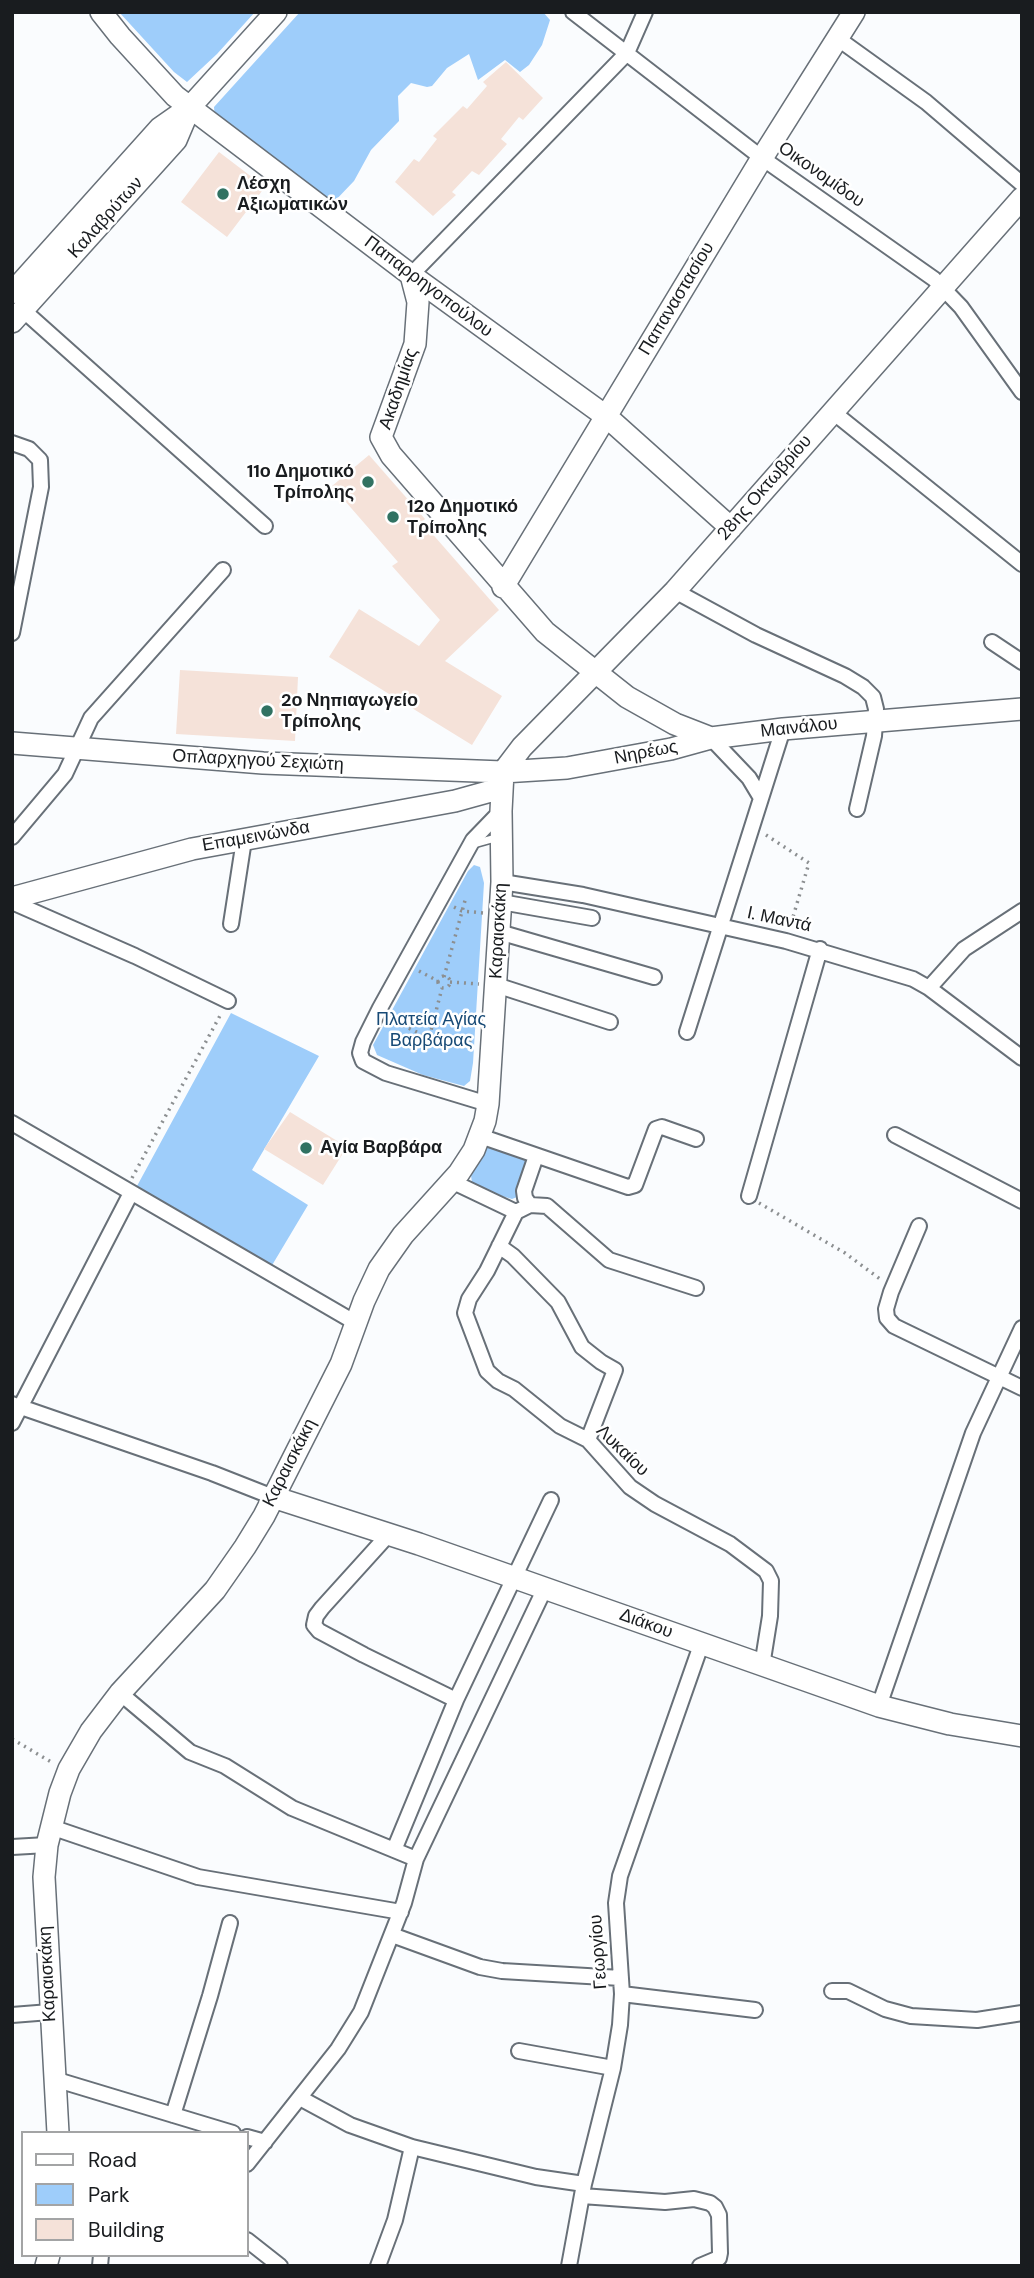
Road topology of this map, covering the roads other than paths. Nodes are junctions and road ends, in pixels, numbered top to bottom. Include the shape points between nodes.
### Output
1 (101, 12) edge
2 (276, 12) edge
3 (573, 12) edge
4 (645, 12) edge
5 (854, 12) edge
6 (837, 38) junction
7 (627, 53) junction
8 (190, 107) junction
9 (762, 158) junction
10 (1022, 184) edge
11 (1022, 198) edge
12 (411, 275) junction
13 (944, 288) junction
14 (16, 308) edge
15 (1022, 393) edge
16 (833, 412) junction
17 (607, 417) junction
18 (12, 443) edge
19 (265, 526) dead end
20 (731, 528) junction
21 (1022, 564) edge
22 (223, 570) dead end
23 (503, 587) junction
24 (675, 591) junction
25 (12, 633) edge
26 (992, 642) dead end
27 (1022, 662) edge
28 (595, 672) junction
29 (1022, 709) edge
30 (875, 720) junction
31 (783, 729) junction
32 (711, 738) junction
33 (12, 743) edge
34 (78, 750) junction
35 (503, 780) junction
36 (761, 798) junction
37 (857, 809) dead end
38 (501, 811) junction
39 (501, 836) junction
40 (12, 837) edge
41 (244, 840) junction
42 (470, 845) junction
43 (12, 900) edge
44 (500, 908) junction
45 (1022, 911) edge
46 (592, 918) dead end
47 (231, 924) dead end
48 (720, 928) junction
49 (820, 949) junction
50 (654, 977) dead end
51 (496, 985) junction
52 (929, 988) junction
53 (228, 1001) road end
54 (610, 1022) dead end
55 (687, 1032) dead end
56 (1022, 1058) edge
57 (488, 1104) junction
58 (12, 1123) edge
59 (895, 1135) dead end
60 (480, 1136) junction
61 (696, 1139) dead end
62 (537, 1156) junction
63 (451, 1181) junction
64 (128, 1192) junction
65 (749, 1196) road end
66 (1022, 1201) edge
67 (530, 1205) junction
68 (516, 1212) junction
69 (919, 1226) dead end
70 (499, 1246) junction
71 (696, 1288) dead end
72 (356, 1323) junction
73 (1022, 1328) edge
74 (998, 1376) junction
75 (1022, 1388) edge
76 (16, 1406) edge
77 (12, 1423) edge
78 (588, 1440) junction
79 (274, 1497) junction
80 (551, 1500) dead end
81 (389, 1534) junction
82 (515, 1577) junction
83 (545, 1588) junction
84 (701, 1645) junction
85 (762, 1667) junction
86 (120, 1693) junction
87 (456, 1700) junction
88 (879, 1706) junction
89 (1022, 1737) edge
90 (49, 1836) junction
91 (12, 1847) edge
92 (394, 1850) junction
93 (416, 1859) junction
94 (401, 1912) junction
95 (230, 1923) dead end
96 (392, 1935) junction
97 (621, 1978) junction
98 (832, 1991) dead end
99 (622, 1994) junction
100 (755, 2010) dead end
101 (50, 2012) junction
102 (1022, 2013) edge
103 (12, 2015) edge
104 (519, 2051) dead end
105 (612, 2068) junction
106 (54, 2079) junction
107 (300, 2098) junction
108 (173, 2115) junction
109 (58, 2131) edge
110 (226, 2131) edge
111 (248, 2137) edge
112 (265, 2142) junction
113 (412, 2147) junction
114 (248, 2163) edge
115 (583, 2190) junction
116 (248, 2241) edge
117 (280, 2266) edge
118 (378, 2266) edge
119 (569, 2266) edge
120 (700, 2266) edge

1 - 8 street, Παπαρρηγοπούλου via 166,87
2 - 8 street, Καλαβρύτων
3 - 7 street, Οικονομίδου
4 - 7 street
5 - 6 street, Παπαναστασίου
6 - 9 street, Παπαναστασίου
6 - 10 street via 944,116
7 - 9 street, Οικονομίδου
7 - 12 street
8 - 12 street, Παπαρρηγοπούλου
8 - 14 street, Καλαβρύτων via 176,140
9 - 13 street, Οικονομίδου
9 - 17 street, Παπαναστασίου
11 - 13 street, 28ης Οκτωβρίου
12 - 17 street, Παπαρρηγοπούλου
12 - 23 street, Ακαδημίας via 418,302 415,344 382,438 391,455
13 - 15 street, Οικονομίδου
13 - 16 street, 28ης Οκτωβρίου
14 - 19 street
16 - 20 street, 28ης Οκτωβρίου
16 - 21 street
17 - 20 street, Παπαρρηγοπούλου
17 - 23 street, Παπαναστασίου
18 - 25 street via 29,449 40,460 41,487
20 - 24 street, 28ης Οκτωβρίου
22 - 34 street via 91,719
23 - 28 street, Ακαδημίας via 545,632
24 - 28 street, 28ης Οκτωβρίου
24 - 30 street via 863,687 875,701
26 - 27 street
28 - 32 street via 651,712
28 - 35 street, 28ης Οκτωβρίου via 522,747
29 - 30 street, Μαινάλου
30 - 31 street, Μαινάλου
30 - 37 street
31 - 32 street, Μαινάλου
31 - 36 street
32 - 35 street, Νηρέως
32 - 36 street via 749,778
33 - 34 street, Οπλαρχηγού Σεχιώτη
34 - 35 street, Οπλαρχηγού Σεχιώτη
34 - 40 street via 65,774
35 - 38 street, Καραισκάκη
35 - 41 street, Επαμεινώνδα via 455,801
36 - 48 street
38 - 39 street, Καραισκάκη
38 - 42 street
39 - 42 lane
39 - 44 street, Καραισκάκη
41 - 43 street, Επαμεινώνδα via 192,849
41 - 47 street
42 - 57 street via 377,1013 360,1058 414,1083
43 - 53 street
44 - 46 street
44 - 48 street, Ι. Μαντά via 583,895
44 - 50 street
44 - 51 street, Καραισκάκη
45 - 52 street via 964,949
48 - 49 street, Ι. Μαντά
48 - 55 street
49 - 52 street, Ι. Μαντά
49 - 65 street
51 - 54 street
51 - 57 street, Καραισκάκη
52 - 56 street, Ι. Μαντά
57 - 60 street, Καραισκάκη
58 - 64 street
59 - 66 street
60 - 62 street
60 - 63 street, Καραισκάκη
61 - 62 street via 656,1129 635,1185 628,1187
62 - 67 street via 524,1191
63 - 68 street
63 - 72 street, Καραισκάκη via 386,1258
64 - 72 street
64 - 76 street
67 - 68 street
67 - 71 street via 547,1206 609,1260
68 - 70 street, Λυκαίου
69 - 74 street via 891,1292 887,1318 894,1326
70 - 78 street via 558,1302 582,1347 615,1370
70 - 78 street, Λυκαίου via 465,1313 486,1371 560,1426
72 - 79 street, Καραισκάκη via 341,1364
73 - 74 street
74 - 75 street
74 - 88 street via 957,1478
76 - 77 street
76 - 79 street
78 - 85 street, Λυκαίου via 630,1487 730,1544 766,1571 771,1605
79 - 81 street, Διάκου
79 - 86 street, Καραισκάκη via 215,1590
80 - 82 street
81 - 82 street, Διάκου
81 - 87 street via 322,1608 314,1625
82 - 83 street, Διάκου
82 - 87 street
83 - 84 street, Διάκου
83 - 93 street
84 - 85 street, Διάκου
84 - 97 street, Γεωργίου via 620,1876 616,1903
85 - 88 street, Διάκου
86 - 90 street, Καραισκάκη via 69,1769
86 - 92 street via 190,1752 225,1766 292,1808
87 - 92 street
88 - 89 street, Διάκου
90 - 91 street
90 - 94 street via 198,1877
90 - 101 street, Καραισκάκη via 44,1877
92 - 93 street
93 - 94 street
94 - 96 street
95 - 108 street
96 - 97 street via 480,1967
96 - 107 street via 361,2012
97 - 99 street, Γεωργίου
98 - 102 street via 848,1991 911,2016 977,2020
99 - 100 street
99 - 105 street, Γεωργίου
101 - 103 street
101 - 106 street, Καραισκάκη
104 - 105 street
105 - 115 street, Γεωργίου
106 - 108 street
106 - 109 street, Καραισκάκη
107 - 112 street
107 - 113 street via 350,2125
108 - 110 street
111 - 112 street
112 - 114 street
113 - 115 street
113 - 118 street via 395,2220
115 - 119 street, Γεωργίου
115 - 120 street via 665,2202 694,2199 709,2203 719,2215 719,2258
116 - 117 street

